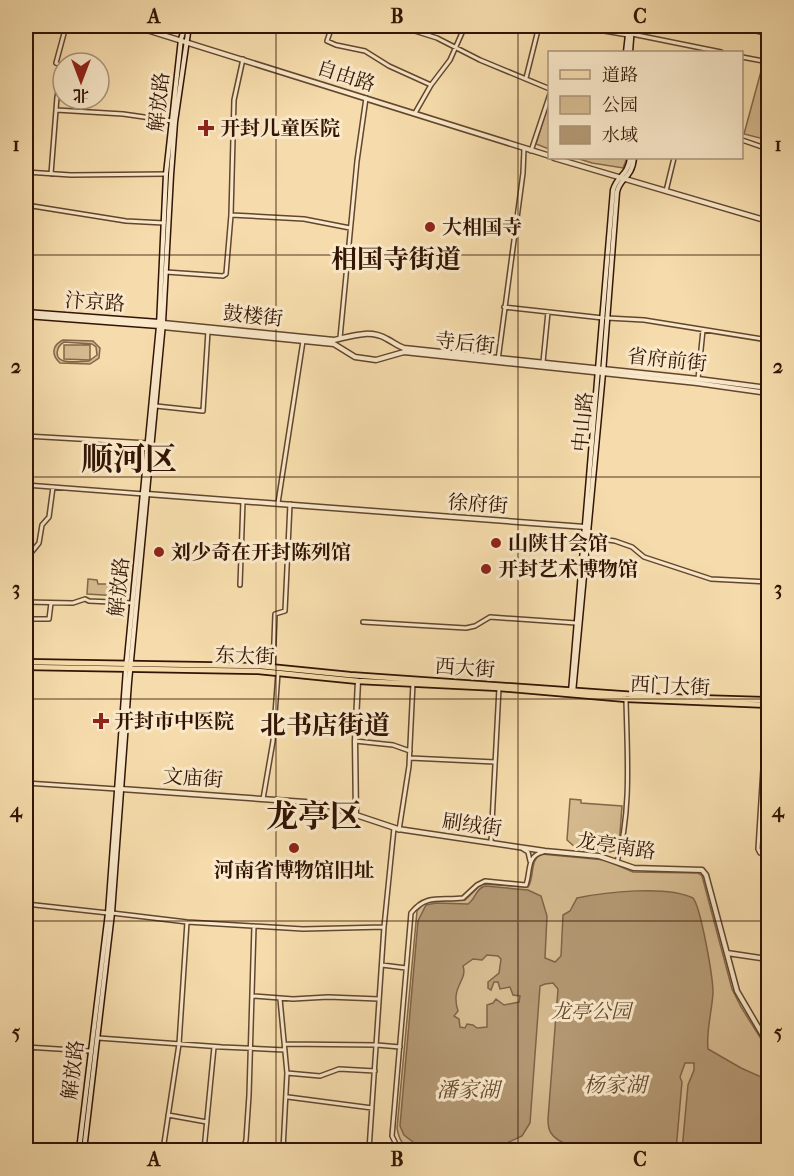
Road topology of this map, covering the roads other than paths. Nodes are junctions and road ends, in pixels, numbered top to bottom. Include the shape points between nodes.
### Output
1 (66, 26) edge
2 (134, 26) edge
3 (185, 26) edge
4 (189, 26) edge
5 (332, 26) edge
6 (399, 26) edge
7 (429, 26) edge
8 (465, 26) edge
9 (539, 26) edge
10 (575, 26) edge
11 (630, 26) edge
12 (737, 26) edge
13 (425, 33) junction
14 (630, 34) junction
15 (768, 34) edge
16 (184, 40) junction
17 (768, 41) edge
18 (456, 47) junction
19 (59, 51) edge
20 (628, 51) edge
21 (716, 51) edge
22 (743, 57) edge
23 (243, 59) junction
24 (526, 78) junction
25 (430, 85) junction
26 (548, 90) edge
27 (548, 94) edge
28 (366, 98) junction
29 (56, 111) edge
30 (73, 111) edge
31 (414, 115) junction
32 (172, 121) junction
33 (743, 141) edge
34 (524, 149) junction
35 (768, 149) edge
36 (531, 151) junction
37 (548, 156) edge
38 (558, 159) edge
39 (632, 159) edge
40 (674, 159) edge
41 (26, 172) edge
42 (51, 174) junction
43 (166, 174) junction
44 (621, 177) junction
45 (666, 190) junction
46 (26, 205) edge
47 (231, 215) junction
48 (768, 221) edge
49 (164, 223) junction
50 (350, 228) junction
51 (26, 237) edge
52 (166, 272) junction
53 (504, 308) junction
54 (548, 312) junction
55 (27, 314) edge
56 (605, 318) junction
57 (161, 324) junction
58 (703, 329) junction
59 (208, 331) junction
60 (340, 338) junction
61 (768, 340) edge
62 (303, 341) junction
63 (26, 344) edge
64 (330, 344) joint
65 (498, 360) junction
66 (543, 362) junction
67 (601, 371) junction
68 (698, 379) junction
69 (730, 385) junction
70 (768, 388) edge
71 (768, 393) edge
72 (156, 406) junction
73 (26, 436) edge
74 (148, 443) junction
75 (26, 485) edge
76 (53, 487) junction
77 (146, 494) junction
78 (243, 501) junction
79 (278, 503) junction
80 (290, 504) junction
81 (585, 527) junction
82 (587, 537) junction
83 (26, 559) edge
84 (768, 582) edge
85 (240, 585) dead end
86 (26, 602) edge
87 (51, 603) junction
88 (133, 603) junction
89 (26, 619) edge
90 (363, 622) dead end
91 (576, 623) junction
92 (26, 662) edge
93 (129, 666) junction
94 (26, 667) edge
95 (273, 667) junction
96 (278, 672) junction
97 (358, 678) junction
98 (413, 683) junction
99 (499, 688) junction
100 (572, 692) junction
101 (626, 699) junction
102 (768, 703) edge
103 (355, 741) junction
104 (410, 751) junction
105 (410, 758) junction
106 (495, 762) junction
107 (26, 783) edge
108 (119, 789) junction
109 (263, 799) junction
110 (356, 816) junction
111 (394, 828) junction
112 (399, 830) junction
113 (491, 842) junction
114 (521, 848) junction
115 (545, 851) junction
116 (768, 853) edge
117 (530, 862) junction
118 (617, 862) junction
119 (26, 904) edge
120 (110, 913) junction
121 (187, 922) junction
122 (254, 926) junction
123 (384, 927) junction
124 (727, 953) junction
125 (768, 958) edge
126 (382, 965) junction
127 (406, 968) junction
128 (26, 980) edge
129 (253, 996) junction
130 (280, 999) junction
131 (379, 999) junction
132 (98, 1038) junction
133 (179, 1044) junction
134 (284, 1044) junction
135 (768, 1044) edge
136 (377, 1045) junction
137 (27, 1047) edge
138 (214, 1047) junction
139 (400, 1047) junction
140 (251, 1049) junction
141 (285, 1050) junction
142 (90, 1051) junction
143 (375, 1071) junction
144 (287, 1073) junction
145 (287, 1096) junction
146 (372, 1108) junction
147 (168, 1115) junction
148 (208, 1122) junction
149 (28, 1150) edge
150 (79, 1150) edge
151 (84, 1150) edge
152 (163, 1150) edge
153 (204, 1150) edge
154 (243, 1150) edge
155 (283, 1150) edge
156 (369, 1150) edge
157 (399, 1150) edge

1 - 19 street
2 - 16 street, 自由路
3 - 16 street, 解放路
4 - 16 street, 解放路
5 - 25 street via 327,40 365,51
6 - 13 street
7 - 13 street
8 - 18 street
9 - 24 street
10 - 14 street
11 - 14 street
12 - 15 street
13 - 18 street
14 - 20 street
14 - 21 street
16 - 23 street, 自由路
16 - 32 street, 解放路
16 - 52 street, 解放路
17 - 22 street via 762,61
18 - 24 street
18 - 25 street
23 - 28 street, 自由路
23 - 47 street via 234,100
24 - 26 street
25 - 31 street
27 - 36 street
28 - 31 street, 自由路
28 - 50 street
29 - 42 street
30 - 32 street
31 - 34 street, 自由路
32 - 43 street, 解放路
33 - 35 street
34 - 36 street, 自由路
34 - 53 street
36 - 37 street, 自由路
38 - 44 street
39 - 44 street, 中山路
40 - 45 street
41 - 42 street
42 - 43 street
43 - 49 street, 解放路
44 - 45 street
44 - 56 street, 中山路 via 613,190
45 - 48 street
46 - 49 street
47 - 50 street via 304,219
47 - 52 street via 226,274
49 - 57 street, 解放路
50 - 60 street
51 - 55 street
52 - 57 street, 解放路
53 - 54 street
53 - 65 street
54 - 56 street
54 - 66 street
55 - 57 street, 汴京路
55 - 63 street
56 - 58 street
56 - 67 street, 中山路
57 - 59 street, 鼓楼街
57 - 60 street, 鼓楼街
57 - 72 street, 解放路
57 - 74 street, 解放路
58 - 61 street
58 - 68 street
59 - 62 street, 鼓楼街
59 - 72 street via 202,411
60 - 65 street, 寺后街 via 370,334 404,348
62 - 64 street, 鼓楼街
62 - 79 street
64 - 65 street, 寺后街 via 355,357 376,360 404,352
65 - 66 street, 寺后街
65 - 67 street, 寺后街
66 - 67 street, 寺后街
67 - 68 street, 省府前街
67 - 69 street, 省府前街
67 - 81 street, 中山路
67 - 82 street, 中山路
68 - 69 street, 省府前街
69 - 70 street
69 - 71 street
72 - 77 street, 解放路
73 - 74 street
74 - 77 street, 解放路
75 - 76 street
76 - 77 street
76 - 83 street via 49,517 42,525 39,543
77 - 78 street, 徐府街
77 - 88 street, 解放路
77 - 93 street, 解放路
78 - 79 street, 徐府街
78 - 85 street
79 - 80 street, 徐府街
80 - 81 street, 徐府街
80 - 95 street via 285,611 275,614
81 - 91 street, 中山路
82 - 84 street via 615,541 644,557 711,579
82 - 100 street, 中山路
86 - 87 street
87 - 88 street via 85,599
87 - 89 street via 49,620
88 - 93 street, 解放路
90 - 91 street via 465,628 493,617
91 - 100 street, 中山路
92 - 93 main road
93 - 94 main road
93 - 95 main road, 东大街
93 - 96 main road, 东大街
93 - 108 street, 解放路
95 - 97 main road, 东大街
96 - 97 main road, 东大街
96 - 109 street via 273,741
97 - 98 main road, 西大街
97 - 100 main road, 西大街
97 - 103 street
98 - 99 main road, 西大街
98 - 104 street
99 - 100 main road, 西大街
99 - 106 street
100 - 101 main road, 西门大街
100 - 102 main road, 西门大街
101 - 102 main road, 西门大街
101 - 118 street via 626,803
102 - 116 street via 758,849
103 - 104 street
103 - 110 street
104 - 105 street
105 - 106 street
105 - 112 street
106 - 113 street
107 - 108 street
108 - 109 street, 文庙街
108 - 120 street, 解放路
109 - 110 street, 文庙街 via 315,803
110 - 111 street, 刷绒街
111 - 112 street, 刷绒街
111 - 123 street
112 - 113 street, 刷绒街
113 - 114 street, 刷绒街
114 - 115 street, 刷绒街
114 - 117 street via 528,852
115 - 117 street
115 - 118 street, 龙亭南路 via 599,856
117 - 127 street via 526,885 485,882 461,899 426,900 416,907 410,916
118 - 124 street, 龙亭南路 via 634,868 704,871
119 - 120 street
120 - 121 street
120 - 132 street, 解放路
120 - 142 street, 解放路
121 - 122 street
121 - 133 street
122 - 123 street
122 - 129 street
123 - 126 street
124 - 125 street
124 - 135 street via 740,997
126 - 127 street
126 - 131 street
127 - 139 street
128 - 137 street via 31,991
129 - 130 street
129 - 140 street
130 - 131 street
130 - 134 street
131 - 136 street
132 - 133 street
132 - 151 street, 解放路
133 - 138 street
133 - 147 street
134 - 136 street
134 - 141 street
136 - 139 street
136 - 143 street
137 - 142 street
137 - 149 street
138 - 140 street
138 - 148 street
139 - 157 street via 392,1136
140 - 141 street
140 - 154 street
141 - 144 street
142 - 150 street, 解放路
143 - 144 street via 339,1069 320,1076
143 - 146 street
144 - 145 street
145 - 146 street
145 - 155 street
146 - 156 street
147 - 148 street
147 - 152 street
148 - 153 street

